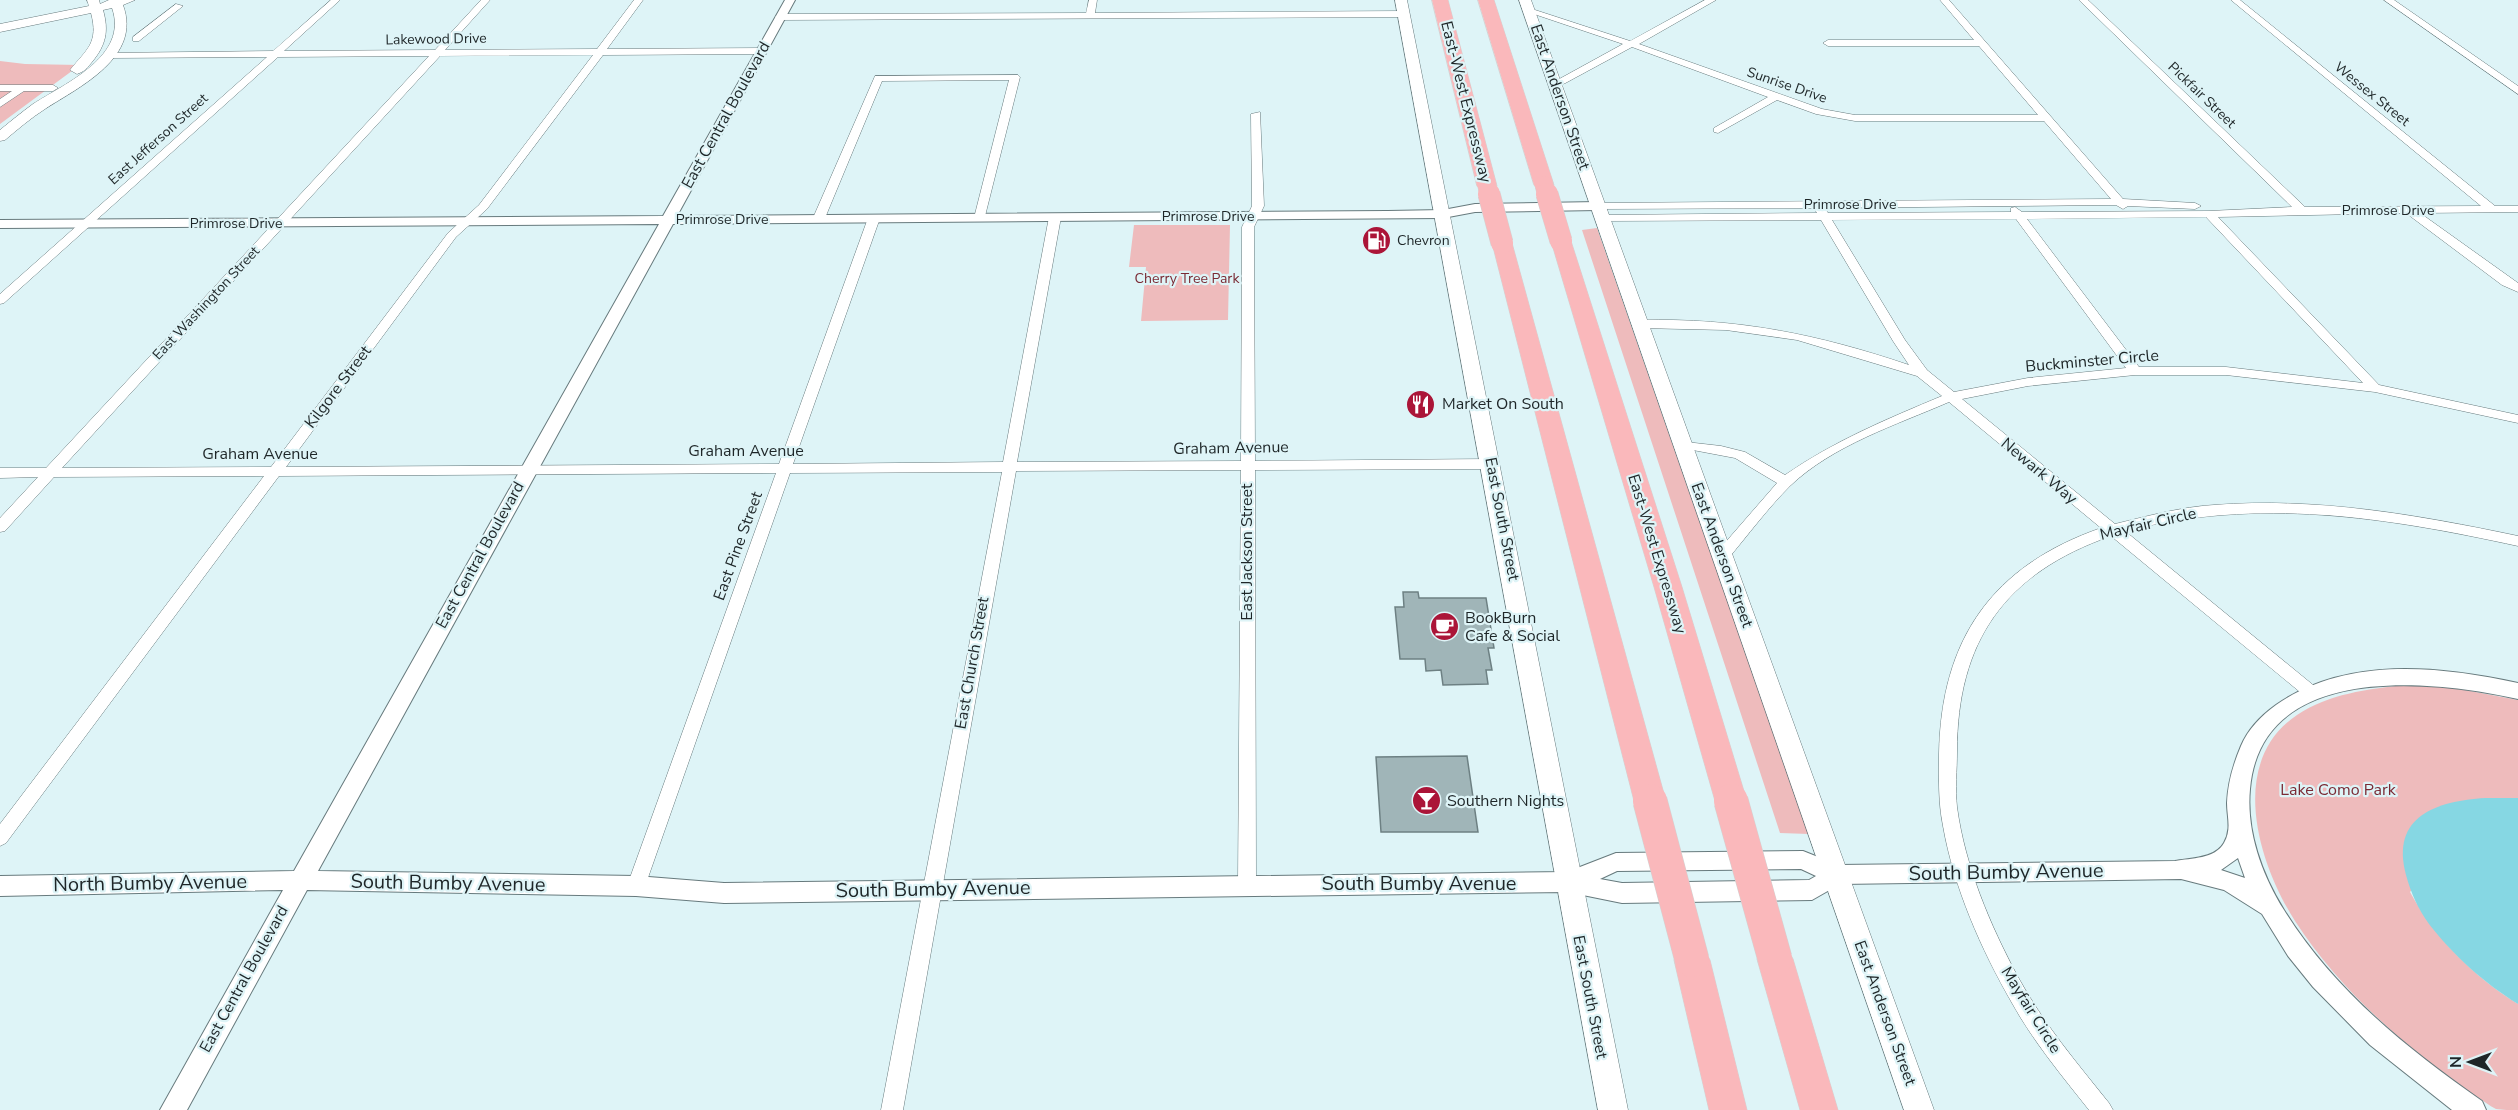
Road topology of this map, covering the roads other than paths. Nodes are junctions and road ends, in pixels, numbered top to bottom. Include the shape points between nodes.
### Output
1 (336, 0) edge
2 (486, 0) edge
3 (639, 0) edge
4 (790, 0) edge
5 (1094, 0) edge
6 (1440, 0) edge
7 (1486, 0) edge
8 (1712, 0) edge
9 (1944, 0) edge
10 (2083, 0) edge
11 (2235, 0) edge
12 (2388, 0) edge
13 (121, 1) edge
14 (96, 3) edge
15 (1527, 5) edge
16 (179, 6) dead end
17 (1403, 7) edge
18 (1090, 16) junction
19 (780, 17) junction
20 (0, 20) edge
21 (0, 28) edge
22 (146, 32) junction
23 (121, 36) junction
24 (136, 39) dead end
25 (1828, 43) dead end
26 (1981, 43) junction
27 (1631, 44) junction
28 (601, 51) junction
29 (763, 51) junction
30 (438, 52) junction
31 (276, 54) junction
32 (109, 55) junction
33 (1555, 85) junction
34 (0, 88) edge
35 (22, 88) junction
36 (53, 88) junction
37 (2518, 91) edge
38 (1776, 96) junction
39 (0, 104) edge
40 (43, 104) junction
41 (1256, 114) dead end
42 (2047, 118) junction
43 (1718, 130) dead end
44 (0, 137) edge
45 (2120, 202) junction
46 (2009, 203) junction
47 (1817, 204) junction
48 (2492, 209) junction
49 (2518, 209) edge
50 (2301, 210) junction
51 (2409, 210) junction
52 (2258, 211) junction
53 (1600, 212) junction
54 (1443, 214) junction
55 (2209, 214) junction
56 (2018, 215) junction
57 (2131, 215) junction
58 (1253, 216) junction
59 (1824, 216) junction
60 (1055, 217) junction
61 (819, 218) junction
62 (874, 218) junction
63 (980, 218) junction
64 (667, 219) junction
65 (468, 220) junction
66 (280, 222) junction
67 (0, 224) edge
68 (85, 224) junction
69 (2518, 288) edge
70 (0, 300) edge
71 (1640, 324) junction
72 (2135, 371) junction
73 (1922, 373) junction
74 (2375, 388) junction
75 (1950, 397) junction
76 (2518, 419) edge
77 (1682, 444) junction
78 (1491, 464) junction
79 (1247, 465) junction
80 (1008, 468) junction
81 (784, 469) junction
82 (527, 470) junction
83 (51, 472) junction
84 (273, 472) junction
85 (0, 473) edge
86 (1786, 482) junction
87 (0, 527) edge
88 (2110, 530) junction
89 (2518, 542) edge
90 (1722, 556) junction
91 (2518, 691) edge
92 (2312, 693) junction
93 (2240, 828) junction
94 (0, 838) edge
95 (2175, 870) junction
96 (1963, 873) junction
97 (1836, 875) junction
98 (299, 880) junction
99 (1568, 882) junction
100 (1247, 885) junction
101 (0, 886) edge
102 (636, 886) junction
103 (931, 889) junction
104 (2274, 913) junction
105 (173, 1110) edge
106 (892, 1110) edge
107 (1613, 1110) edge
108 (1728, 1110) edge
109 (1819, 1110) edge
110 (1919, 1110) edge
111 (2102, 1110) edge
112 (2473, 1110) edge

1 - 31 street, East Jefferson Street
2 - 30 street, East Washington Street
3 - 28 street, Kilgore Street
4 - 19 street, East Central Boulevard
5 - 18 street
6 - 108 highway, East-West Expressway, bridge
7 - 109 highway, East-West Expressway, bridge via 1668,587
8 - 27 street
9 - 26 street
10 - 50 street, Pickfair Street
11 - 48 street, Wessex Street
12 - 37 street
13 - 14 main road
13 - 23 main road
14 - 20 main road
14 - 21 main road
14 - 36 main road via 102,29 98,45
15 - 27 street, Sunrise Drive
15 - 33 main road, East Anderson Street
16 - 22 street
17 - 18 street
17 - 54 main road, East South Street
18 - 19 street
19 - 29 street, East Central Boulevard
22 - 23 street
22 - 24 street
23 - 32 main road
25 - 26 street
26 - 42 street
27 - 33 street
27 - 38 street, Sunrise Drive
28 - 29 street, Lakewood Drive
28 - 30 street, Lakewood Drive
28 - 65 street, Kilgore Street via 483,207
29 - 64 street, East Central Boulevard
30 - 31 street, Lakewood Drive
30 - 66 street, East Washington Street
31 - 32 street, Lakewood Drive
31 - 68 street, East Jefferson Street
32 - 40 main road via 72,89
33 - 53 main road, East Anderson Street
34 - 35 street
35 - 36 street
35 - 39 street
36 - 40 main road
38 - 42 street, Sunrise Drive via 1821,112 1855,118
38 - 43 street
40 - 44 main road
41 - 58 street, East Jackson Street via 1258,206
42 - 45 street
45 - 46 street, Primrose Drive
45 - 52 street, Primrose Drive
45 - 57 street
46 - 47 street, Primrose Drive
46 - 56 street
47 - 53 street, Primrose Drive
47 - 59 street, Newark Way
48 - 49 street, Primrose Drive
48 - 51 street, Primrose Drive
50 - 51 street, Primrose Drive
50 - 52 street, Primrose Drive
51 - 69 street
52 - 55 street, Primrose Drive
53 - 54 street, Primrose Drive via 1477,220
53 - 59 street, Primrose Drive
53 - 71 main road, East Anderson Street
54 - 58 street, Primrose Drive
54 - 78 main road, East South Street
55 - 57 street, Primrose Drive
55 - 74 street
56 - 57 street, Primrose Drive
56 - 59 street, Primrose Drive
56 - 72 street
58 - 60 street, Primrose Drive
58 - 79 street, East Jackson Street via 1248,226
59 - 73 street, Newark Way
60 - 63 street, Primrose Drive
60 - 80 street, East Church Street
61 - 62 street, Primrose Drive
61 - 63 street via 878,78 1015,77
61 - 64 street, Primrose Drive
62 - 63 street, Primrose Drive
62 - 81 street, East Pine Street
64 - 65 street, Primrose Drive
64 - 82 street, East Central Boulevard
65 - 66 street, Primrose Drive
65 - 84 street, Kilgore Street via 452,235
66 - 68 street, Primrose Drive
66 - 83 street, East Washington Street
67 - 68 street, Primrose Drive
68 - 70 street, East Jefferson Street
71 - 73 street via 1756,329 1852,350
71 - 77 main road, East Anderson Street
72 - 74 street, Buckminster Circle via 2226,372
72 - 75 street, Buckminster Circle via 2028,382
73 - 75 street, Newark Way
74 - 76 street, Buckminster Circle
75 - 86 street, Buckminster Circle via 1858,436
75 - 88 street, Newark Way
77 - 86 street via 1740,455
77 - 90 main road, East Anderson Street
78 - 79 street, Graham Avenue
78 - 99 main road, East South Street
79 - 80 street, Graham Avenue
79 - 100 street, East Jackson Street
80 - 81 street, Graham Avenue
80 - 103 street, East Church Street
81 - 82 street, Graham Avenue
81 - 102 street, East Pine Street
82 - 84 street, Graham Avenue
82 - 98 street, East Central Boulevard
83 - 84 street, Graham Avenue
83 - 85 street, Graham Avenue
83 - 87 street, East Washington Street
84 - 94 street, Kilgore Street
86 - 90 street, Buckminster Circle
88 - 89 street, Mayfair Circle via 2220,508 2282,506 2380,514
88 - 92 street, Newark Way
88 - 96 street, Mayfair Circle via 2075,543 2010,587 1969,643 1955,685 1948,739 1948,804
90 - 97 main road, East Anderson Street
91 - 92 street via 2440,678 2374,678
92 - 93 street via 2276,714 2250,744 2238,780
93 - 95 street, South Bumby Avenue via 2237,844 2221,861
93 - 104 street via 2257,882
95 - 96 street, South Bumby Avenue
95 - 104 street, South Bumby Avenue via 2232,882 2259,898
96 - 97 street, South Bumby Avenue
96 - 111 street, Mayfair Circle via 2012,984 2064,1062
97 - 99 street, South Bumby Avenue via 1812,890 1622,893
97 - 99 street, South Bumby Avenue via 1803,860 1616,862
97 - 110 main road, East Anderson Street
98 - 101 street, North Bumby Avenue
98 - 102 street, South Bumby Avenue
98 - 105 street, East Central Boulevard
99 - 100 street, South Bumby Avenue
99 - 107 main road, East South Street
100 - 103 street, South Bumby Avenue
102 - 103 street, South Bumby Avenue via 724,893
103 - 106 street, East Church Street
104 - 112 street via 2312,968 2350,1010

